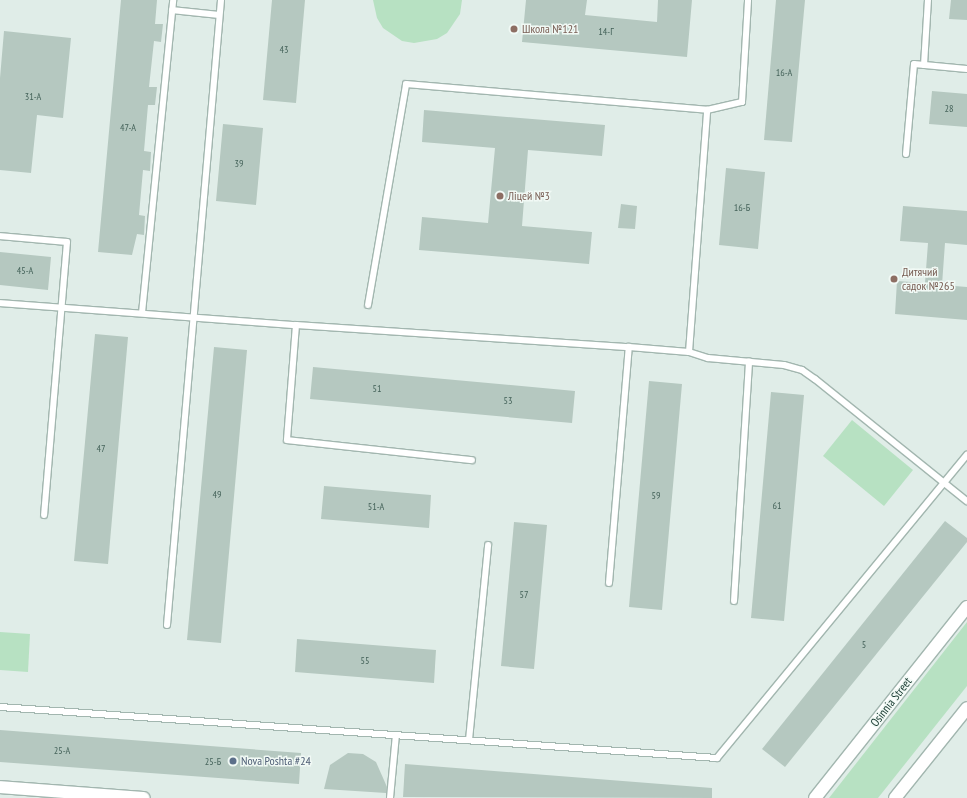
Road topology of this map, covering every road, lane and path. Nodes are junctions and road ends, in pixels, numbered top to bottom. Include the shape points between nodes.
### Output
1 (173, 0) edge
2 (221, 0) edge
3 (748, 0) edge
4 (928, 0) edge
5 (172, 10) junction
6 (219, 15) junction
7 (924, 65) junction
8 (967, 69) edge
9 (707, 110) junction
10 (906, 154) dead end
11 (0, 236) edge
12 (0, 302) edge
13 (368, 305) dead end
14 (62, 306) junction
15 (142, 313) junction
16 (193, 317) junction
17 (296, 326) junction
18 (629, 347) junction
19 (689, 352) junction
20 (749, 361) junction
21 (967, 455) edge
22 (472, 460) dead end
23 (945, 482) junction
24 (967, 501) edge
25 (44, 515) dead end
26 (488, 545) dead end
27 (609, 583) dead end
28 (734, 601) dead end
29 (967, 607) edge
30 (167, 625) dead end
31 (0, 707) edge
32 (967, 708) edge
33 (396, 735) junction
34 (470, 740) junction
35 (0, 787) edge
36 (140, 798) edge
37 (390, 798) edge
38 (815, 798) edge
39 (895, 798) edge

1 - 5 lane
2 - 6 lane
3 - 9 lane via 742,102
4 - 7 lane
5 - 6 lane
5 - 15 lane
6 - 16 lane
7 - 8 lane
7 - 10 lane via 914,64
9 - 13 lane via 406,84
9 - 19 lane
11 - 14 lane via 66,242
12 - 14 lane
14 - 15 lane
14 - 25 lane
15 - 16 lane
16 - 17 lane
16 - 30 lane
17 - 18 lane
17 - 22 lane via 287,440
18 - 19 lane
18 - 27 lane
19 - 20 lane via 708,358
20 - 23 lane via 802,370
20 - 28 lane
21 - 23 lane
23 - 24 lane
23 - 34 lane via 717,758
26 - 34 lane
29 - 38 street, Osinnia Street
31 - 33 lane
32 - 39 street
33 - 34 lane
33 - 37 lane
35 - 36 street

